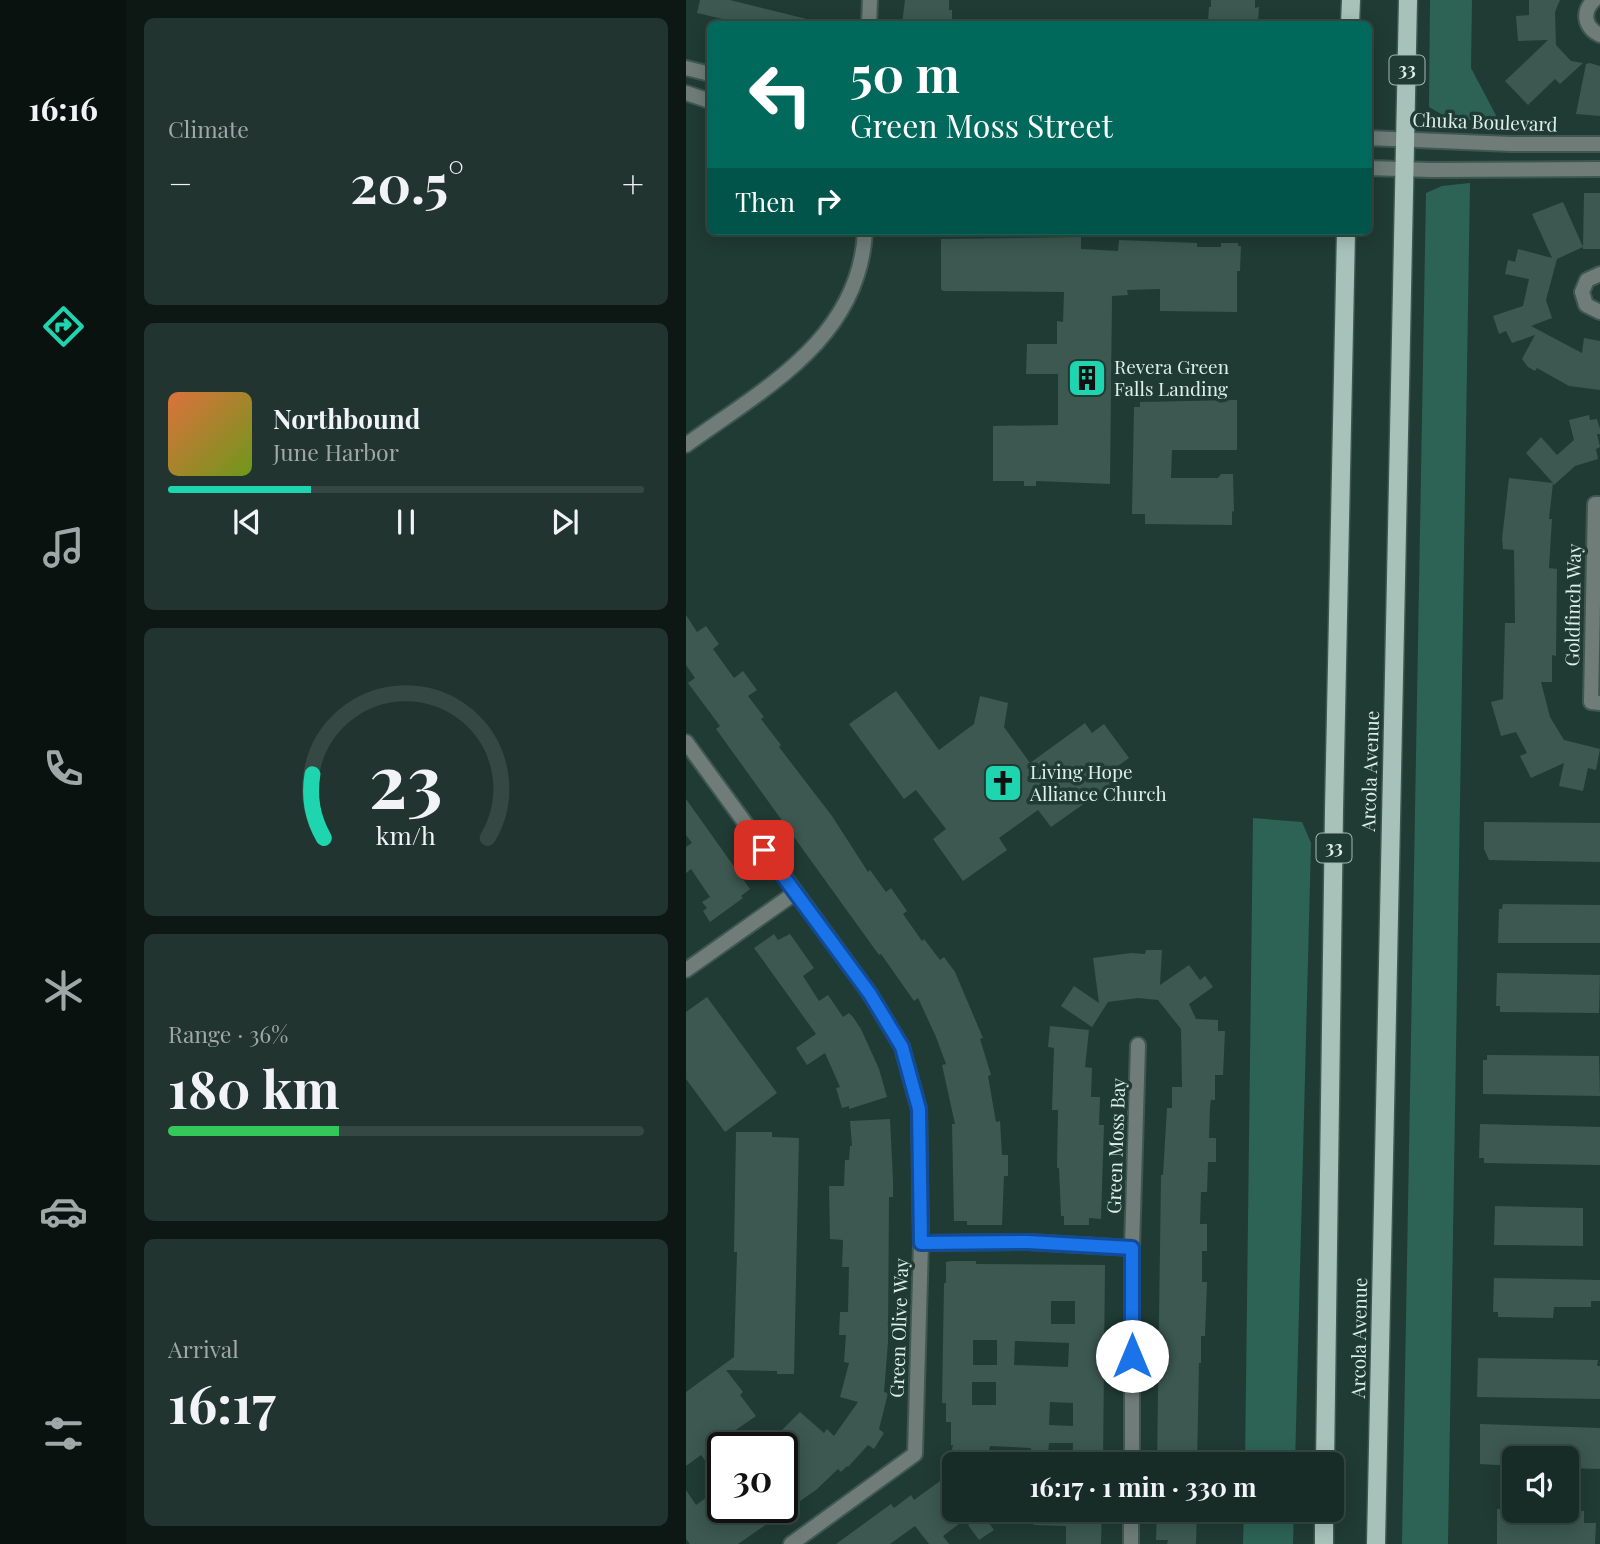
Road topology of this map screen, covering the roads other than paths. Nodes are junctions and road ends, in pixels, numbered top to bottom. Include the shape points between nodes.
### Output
1 (870, 0) edge
2 (1351, 0) edge
3 (1408, 0) edge
4 (1594, 0) edge
5 (869, 21) edge
6 (1350, 21) edge
7 (1600, 35) edge
8 (686, 68) edge
9 (707, 73) edge
10 (686, 93) edge
11 (707, 99) edge
12 (1372, 138) edge
13 (1405, 139) junction
14 (1600, 144) edge
15 (1372, 168) edge
16 (1404, 169) junction
17 (1600, 169) edge
18 (865, 235) edge
19 (1346, 235) edge
20 (1600, 274) edge
21 (1600, 312) edge
22 (686, 445) edge
23 (1600, 504) edge
24 (1600, 703) edge
25 (686, 743) edge
26 (794, 893) junction
27 (686, 970) edge
28 (1138, 1045) dead end
29 (921, 1243) junction
30 (1132, 1248) junction
31 (1132, 1452) edge
32 (1325, 1452) edge
33 (1132, 1522) edge
34 (1324, 1522) edge
35 (791, 1544) edge
36 (1131, 1544) edge
37 (1324, 1544) edge
38 (1376, 1544) edge

1 - 5 street
2 - 6 main road
3 - 13 main road, Arcola Avenue / 33
4 - 7 street via 1587,9 1587,23
8 - 9 street
10 - 11 street
12 - 13 street, Chuka Boulevard
13 - 14 street, Chuka Boulevard
13 - 16 main road, Arcola Avenue / 33
15 - 16 street
16 - 17 street
16 - 38 main road, Arcola Avenue / 33
18 - 22 street via 853,287 818,344
19 - 32 main road, Arcola Avenue / 33
20 - 21 street via 1587,279 1582,292 1586,304
23 - 24 street, Goldfinch Way via 1595,504 1591,702
25 - 26 street, Green Olive Way
26 - 27 street
26 - 29 street, Green Olive Way via 870,994 902,1047 919,1109
28 - 30 street, Green Moss Bay
29 - 30 street via 1028,1242
29 - 35 street, Green Olive Way via 915,1454
30 - 31 street, Green Moss Bay
33 - 36 street
34 - 37 main road

